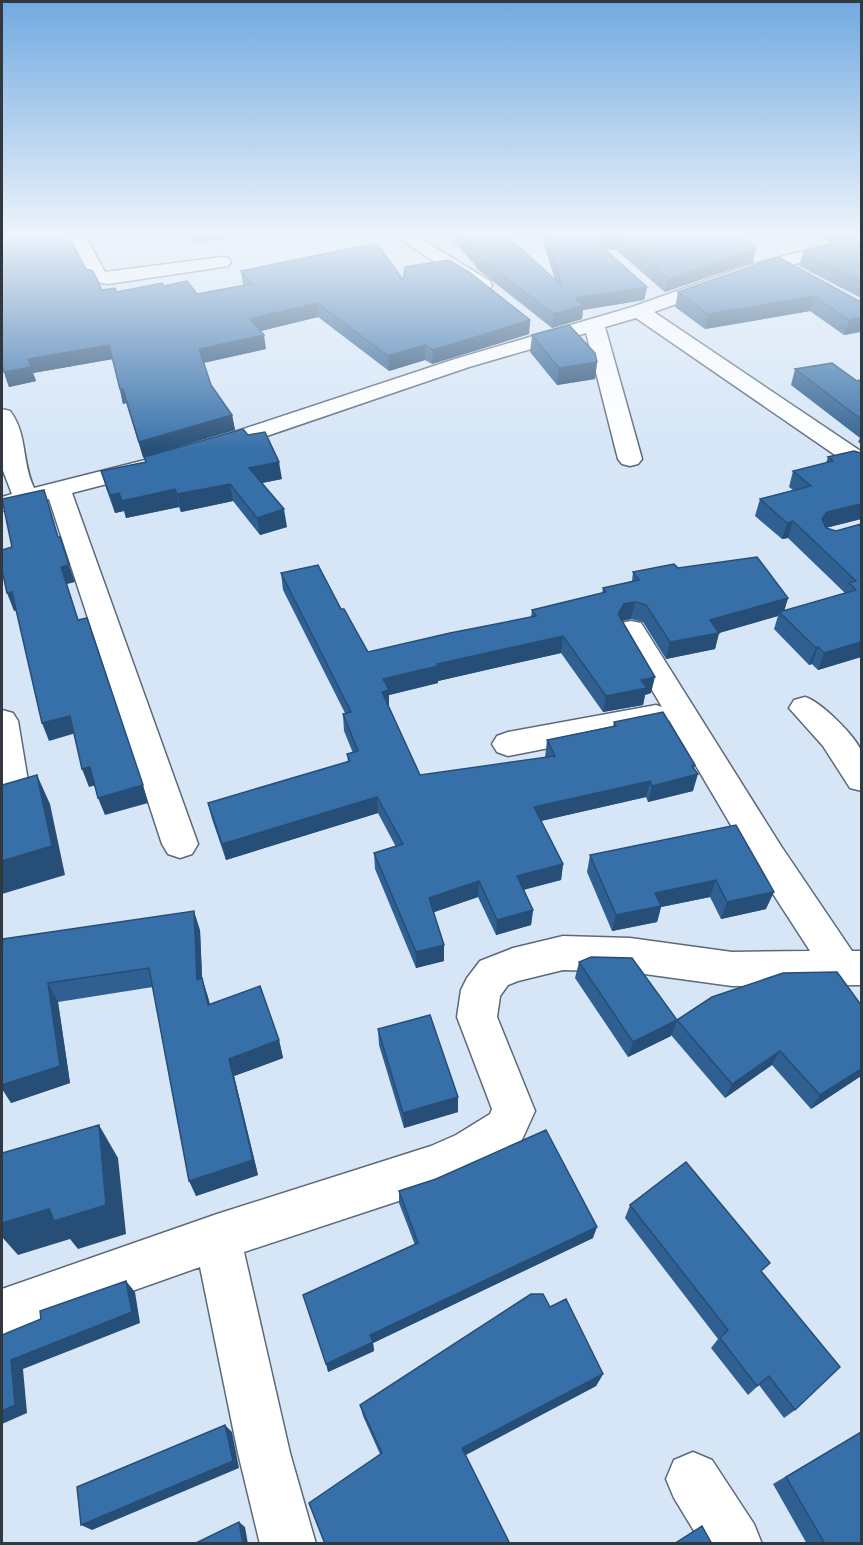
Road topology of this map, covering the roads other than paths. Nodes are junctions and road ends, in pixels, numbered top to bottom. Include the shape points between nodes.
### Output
1 (643, 307) edge
2 (639, 311) junction
3 (532, 323) dead end
4 (594, 325) junction
5 (550, 338) junction
6 (2, 416) edge
7 (186, 455) edge
8 (630, 459) dead end
9 (164, 461) edge
10 (861, 463) edge
11 (58, 490) junction
12 (26, 498) junction
13 (2, 504) edge
14 (631, 630) dead end
15 (805, 708) dead end
16 (682, 711) junction
17 (2, 722) edge
18 (508, 744) dead end
19 (861, 779) edge
20 (11, 781) edge
21 (180, 844) dead end
22 (851, 967) edge
23 (217, 1237) junction
24 (2, 1313) edge
25 (693, 1479) dead end
26 (288, 1544) edge
27 (734, 1544) edge

1 - 2 street
2 - 4 street
2 - 10 street
3 - 5 street
4 - 5 street
4 - 8 street
5 - 7 street via 462,363
6 - 12 street via 9,423 14,467
9 - 11 street
11 - 12 street
11 - 21 street
12 - 13 street
14 - 16 street
15 - 19 street via 834,738
16 - 18 street
16 - 22 street via 768,856
17 - 20 street
22 - 23 street via 732,969 630,955 562,953 513,964 494,973 481,990 477,1017 514,1111 505,1130 435,1167
23 - 24 street
23 - 26 street
25 - 27 street

